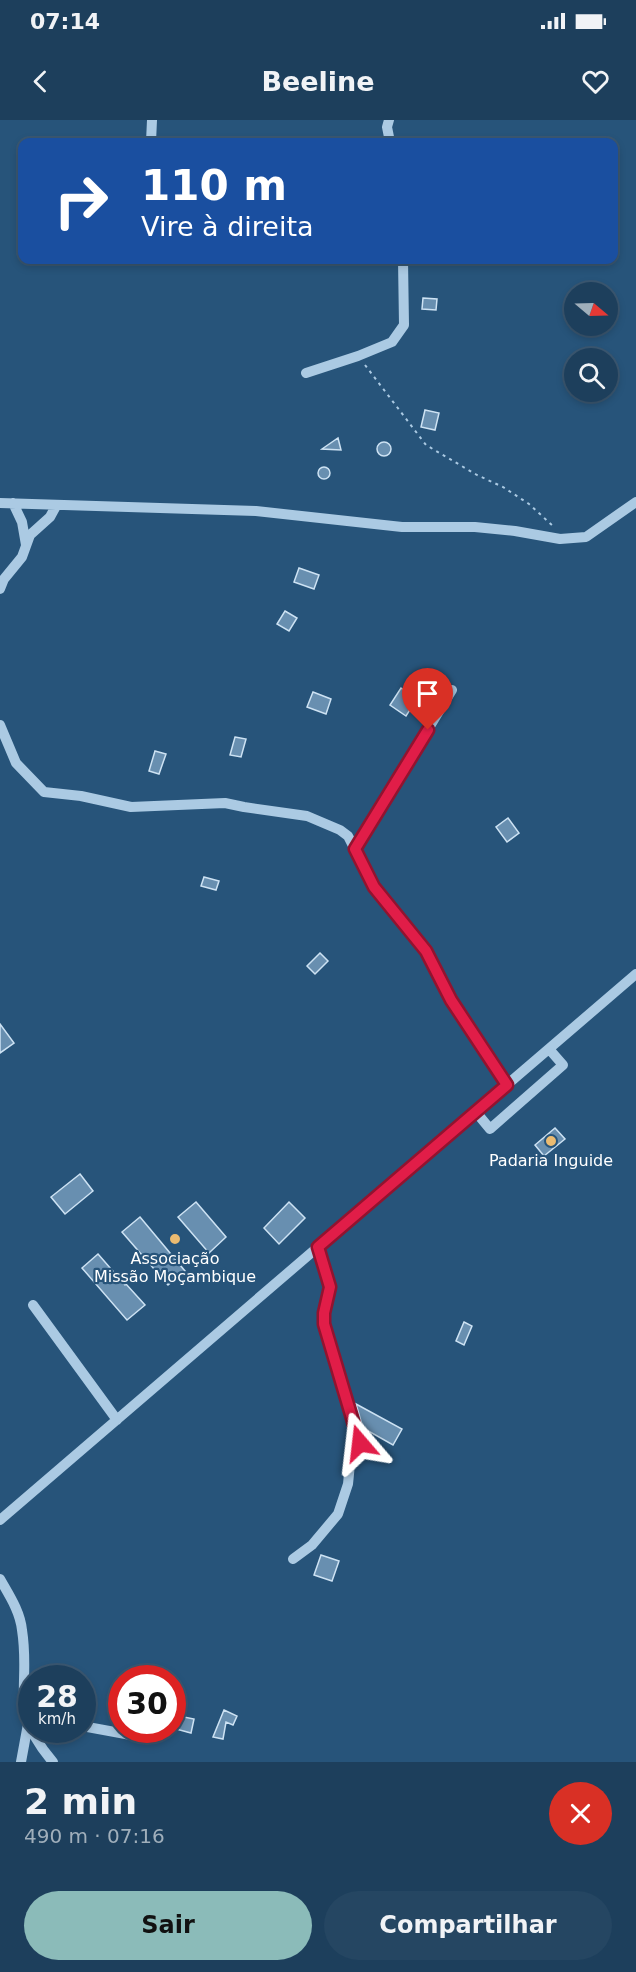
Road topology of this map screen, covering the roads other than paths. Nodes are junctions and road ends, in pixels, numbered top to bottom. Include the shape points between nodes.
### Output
1 (152, 120) edge
2 (389, 120) edge
3 (151, 138) edge
4 (389, 138) edge
5 (403, 264) edge
6 (306, 374) dead end
7 (636, 502) edge
8 (0, 503) edge
9 (13, 503) junction
10 (56, 506) junction
11 (26, 548) junction
12 (0, 589) edge
13 (452, 690) dead end
14 (0, 725) edge
15 (355, 849) junction
16 (636, 974) edge
17 (549, 1049) junction
18 (507, 1085) junction
19 (476, 1112) junction
20 (318, 1247) junction
21 (33, 1305) dead end
22 (117, 1420) junction
23 (2, 1515) edge
24 (292, 1559) dead end
25 (0, 1579) edge
26 (23, 1665) edge
27 (24, 1743) edge
28 (40, 1743) edge
29 (21, 1762) edge
30 (53, 1762) edge

1 - 3 street
2 - 4 street
5 - 6 street via 404,325 392,342
7 - 10 street via 586,537 560,539 485,528 402,527 256,511
8 - 9 street
9 - 10 street
9 - 11 street via 22,522
10 - 11 street via 30,535
11 - 12 street
13 - 15 street
14 - 15 street via 16,764 44,792 131,807 213,802 297,814 340,830
15 - 18 street via 374,887 426,951 451,1000
16 - 17 street
17 - 18 street
17 - 19 street via 563,1065 490,1129
18 - 19 street
19 - 20 street
20 - 22 street
20 - 24 street via 330,1287 324,1324 360,1443 350,1464 338,1514 312,1545
21 - 22 street
22 - 23 street
25 - 26 street via 22,1629
27 - 29 street
28 - 30 street

